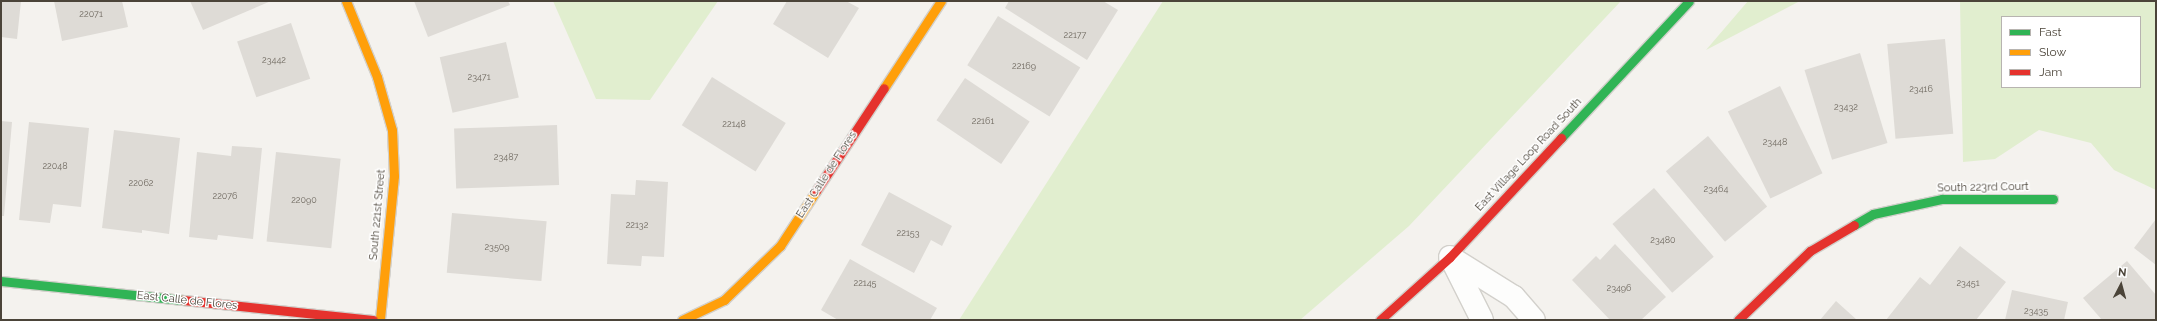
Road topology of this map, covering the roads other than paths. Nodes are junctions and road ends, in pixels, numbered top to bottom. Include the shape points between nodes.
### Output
1 (346, 1) edge
2 (942, 1) edge
3 (1688, 1) edge
4 (2053, 199) dead end
5 (1450, 257) junction
6 (1, 281) edge
7 (373, 320) edge
8 (380, 320) edge
9 (682, 320) edge
10 (1380, 320) edge
11 (1482, 320) edge
12 (1534, 320) edge
13 (1738, 320) edge

1 - 8 street, South 221st Street via 377,77 392,130 394,176
2 - 9 street, East Calle de Flores via 780,246 724,300
3 - 5 street, East Village Loop Road South
4 - 13 street, South 223rd Court via 1942,199 1873,214 1810,251
5 - 10 street, East Village Loop Road South
5 - 11 street
5 - 12 street via 1514,297
6 - 7 street, East Calle de Flores

